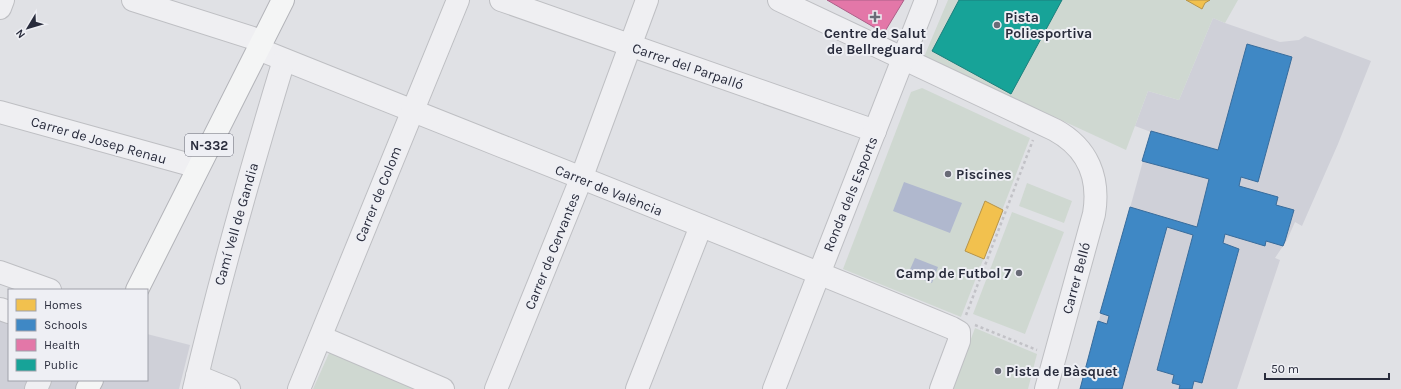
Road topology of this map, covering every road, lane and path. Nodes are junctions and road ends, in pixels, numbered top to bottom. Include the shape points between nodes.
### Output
1 (3, 0) edge
2 (133, 0) edge
3 (283, 0) edge
4 (458, 0) edge
5 (501, 0) edge
6 (647, 0) edge
7 (779, 0) edge
8 (926, 0) edge
9 (0, 8) edge
10 (260, 45) junction
11 (630, 46) junction
12 (902, 59) junction
13 (284, 60) junction
14 (412, 111) junction
15 (0, 112) edge
16 (1040, 123) junction
17 (875, 131) junction
18 (198, 167) junction
19 (581, 179) junction
20 (701, 226) junction
21 (0, 272) edge
22 (819, 272) junction
23 (47, 289) edge
24 (137, 289) edge
25 (961, 326) junction
26 (321, 337) junction
27 (1055, 358) junction
28 (196, 383) edge
29 (229, 389) edge
30 (299, 389) edge
31 (443, 389) edge
32 (496, 389) edge
33 (637, 389) edge
34 (774, 389) edge
35 (941, 389) edge
36 (1046, 389) edge

1 - 9 street
2 - 10 street, Carrer de València
3 - 10 highway, N-332
4 - 14 street, Carrer de Colom
5 - 11 street, Carrer del Parpalló
6 - 11 street, Carrer de Cervantes
7 - 12 street, Carrer Belló
8 - 12 street, Ronda dels Esports
10 - 13 street, Carrer de València
10 - 18 highway, N-332
11 - 17 street, Carrer del Parpalló
11 - 19 street, Carrer de Cervantes
12 - 16 street, Carrer Belló
12 - 17 street, Ronda dels Esports
13 - 14 street, Carrer de València
13 - 28 street, Camí Vell de Gandia via 216,296
14 - 19 street, Carrer de València
14 - 26 street, Carrer de Colom
15 - 18 street, Carrer de Josep Renau
16 - 25 path
16 - 27 street, Carrer Belló via 1064,135 1082,152 1090,167 1096,200
17 - 22 street, Ronda dels Esports
18 - 24 highway, N-332
19 - 20 street, Carrer de València
19 - 32 street, Carrer de Cervantes
20 - 22 street, Carrer de València
20 - 33 street
21 - 23 street
22 - 25 street, Carrer de València via 952,328
22 - 34 street, Ronda dels Esports
25 - 27 path
25 - 35 street via 960,340
26 - 30 street, Carrer de Colom
26 - 31 street
27 - 36 street, Carrer Belló
28 - 29 street

